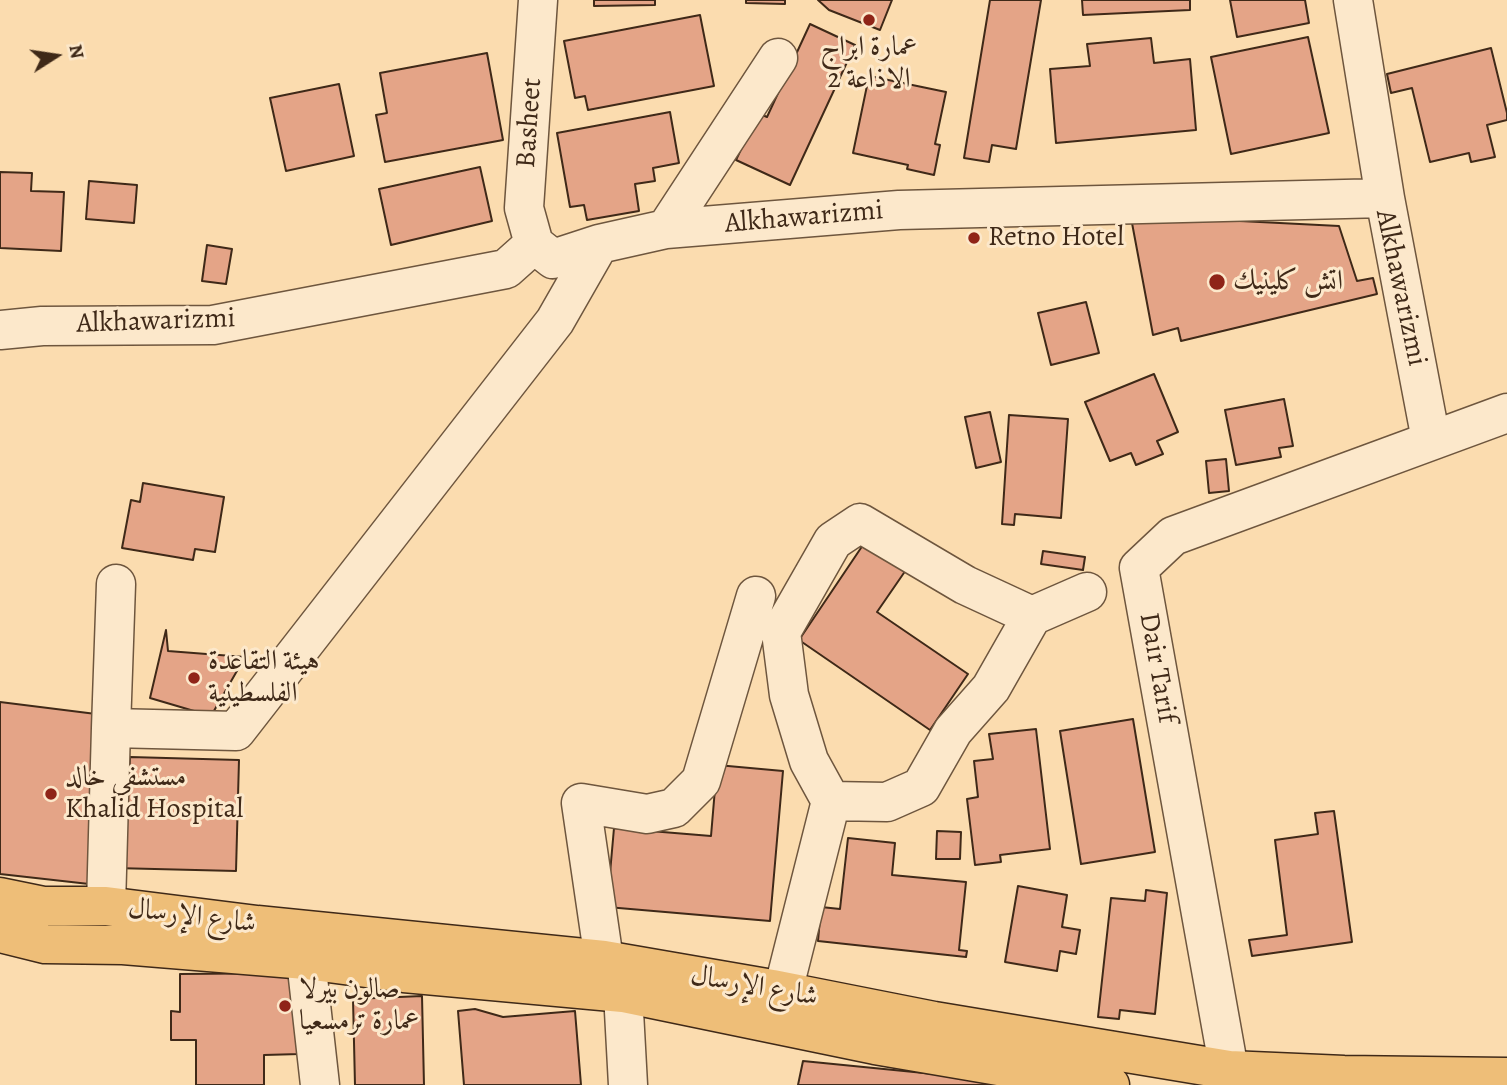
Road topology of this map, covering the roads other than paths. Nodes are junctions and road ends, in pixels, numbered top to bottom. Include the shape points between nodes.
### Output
1 (538, 0) edge
2 (1353, 0) edge
3 (778, 58) dead end
4 (1385, 198) junction
5 (666, 229) junction
6 (534, 244) junction
7 (599, 244) junction
8 (0, 330) edge
9 (1507, 413) edge
10 (1431, 440) junction
11 (116, 584) dead end
12 (1087, 592) dead end
13 (756, 596) dead end
14 (1032, 616) junction
15 (111, 728) junction
16 (831, 802) junction
17 (0, 897) edge
18 (106, 906) junction
19 (0, 933) edge
20 (306, 960) junction
21 (616, 972) junction
22 (783, 991) junction
23 (1230, 1077) edge
24 (1507, 1077) edge
25 (320, 1085) edge
26 (628, 1085) edge
27 (1110, 1085) edge

1 - 6 street, Basheet via 524,208
2 - 4 street
3 - 5 street
4 - 5 street, Alkhawarizmi via 900,210
4 - 10 street, Alkhawarizmi
5 - 7 street, Alkhawarizmi
6 - 7 street, Alkhawarizmi via 553,259
6 - 8 street, Alkhawarizmi via 506,269 213,325
7 - 15 street via 555,321 236,731
9 - 10 street
10 - 23 street, Dair Tarif via 1173,536 1139,568
11 - 15 street
12 - 14 street
13 - 21 street via 701,781 674,808 647,814 581,803
14 - 16 street via 991,688 953,731 921,787 887,802
14 - 16 street via 965,585 860,523 833,541 781,632 789,695 809,761
15 - 18 street
16 - 22 street
17 - 18 main road, شارع الإرسال via 44,906
18 - 21 main road, شارع الإرسال
19 - 20 main road, شارع الإرسال via 45,944 123,945
20 - 21 main road, شارع الإرسال via 404,973
20 - 25 street
21 - 22 main road, شارع الإرسال
21 - 26 street
21 - 27 main road, شارع الإرسال via 875,1045
22 - 23 main road, شارع الإرسال
23 - 24 main road, شارع الإرسال

